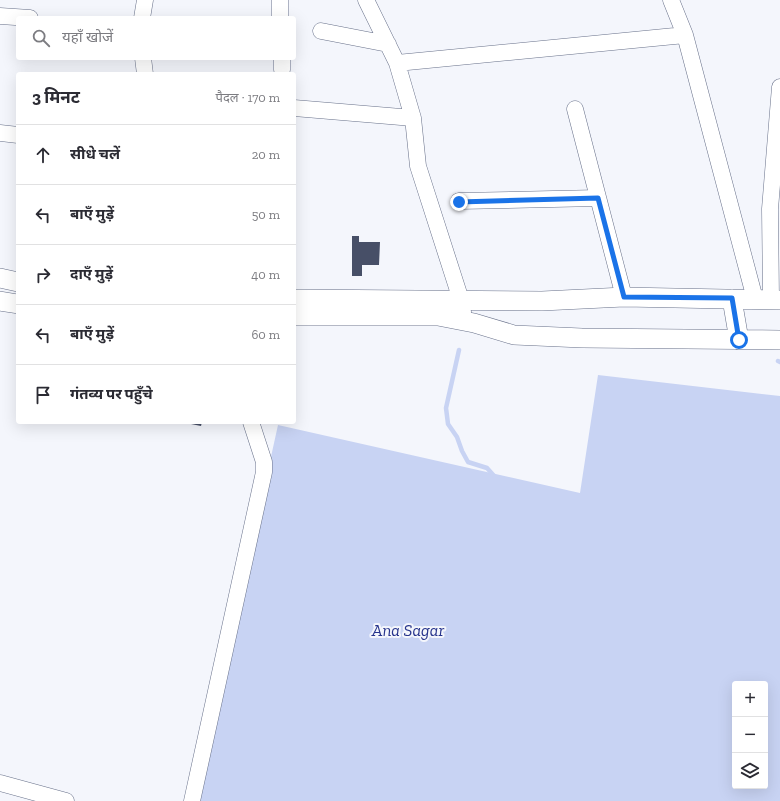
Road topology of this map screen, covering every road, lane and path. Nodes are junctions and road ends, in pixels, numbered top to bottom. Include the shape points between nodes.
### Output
1 (145, 0) edge
2 (280, 0) edge
3 (366, 0) edge
4 (671, 0) edge
5 (0, 16) edge
6 (142, 16) edge
7 (280, 16) edge
8 (16, 17) edge
9 (321, 31) dead end
10 (685, 35) junction
11 (388, 44) junction
12 (144, 60) edge
13 (397, 63) junction
14 (145, 72) edge
15 (780, 87) edge
16 (296, 108) edge
17 (575, 109) dead end
18 (779, 111) edge
19 (413, 118) junction
20 (0, 133) edge
21 (16, 135) edge
22 (598, 198) junction
23 (459, 202) dead end
24 (0, 278) edge
25 (16, 282) edge
26 (624, 297) junction
27 (732, 298) junction
28 (296, 299) edge
29 (769, 299) edge
30 (461, 300) junction
31 (0, 301) edge
32 (16, 304) edge
33 (296, 316) edge
34 (464, 321) junction
35 (739, 340) junction
36 (780, 340) edge
37 (252, 424) edge
38 (0, 784) edge
39 (66, 801) edge
40 (192, 801) edge

1 - 6 street
2 - 7 street
3 - 11 street
4 - 10 street
5 - 8 street
9 - 11 street
10 - 13 street
10 - 29 street
11 - 13 street
12 - 14 street
13 - 19 street
15 - 18 street
16 - 19 street
17 - 22 street
18 - 29 street via 770,209
19 - 30 street via 418,166
20 - 21 street
22 - 23 street
22 - 26 street
24 - 25 street
26 - 27 street
26 - 30 street via 542,302
27 - 29 street
27 - 35 street
28 - 30 street
30 - 34 street
31 - 32 street
33 - 34 street via 438,316
34 - 35 street via 514,335
35 - 36 street
37 - 40 street via 264,462 264,472
38 - 39 street

